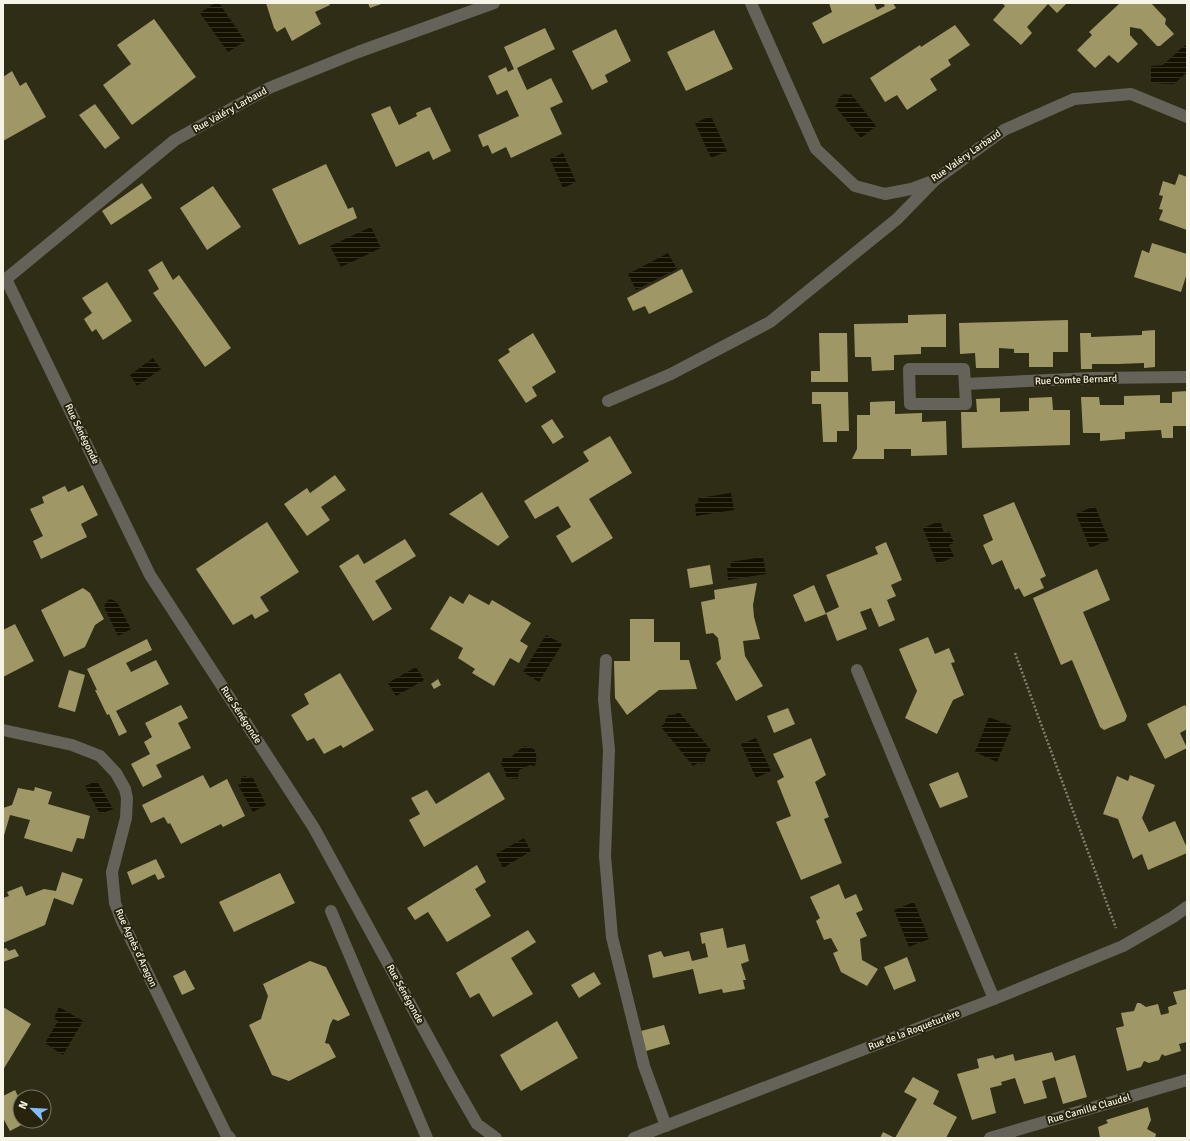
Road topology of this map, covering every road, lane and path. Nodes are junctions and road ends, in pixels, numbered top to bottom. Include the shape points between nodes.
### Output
1 (494, 3) edge
2 (751, 3) edge
3 (1187, 117) edge
4 (935, 180) junction
5 (5, 279) edge
6 (1187, 377) edge
7 (965, 384) junction
8 (608, 401) dead end
9 (1015, 653) dead end
10 (606, 660) dead end
11 (857, 670) dead end
12 (3, 730) edge
13 (1187, 907) edge
14 (331, 911) dead end
15 (1123, 946) junction
16 (994, 999) junction
17 (1187, 1080) edge
18 (666, 1126) junction
19 (230, 1138) edge
20 (427, 1138) edge
21 (496, 1138) edge
22 (634, 1138) edge
23 (990, 1138) edge

1 - 5 street, Rue Valéry Larbaud via 358,52 269,88 175,140
2 - 4 street, Rue Valéry Larbaud via 816,149 855,186 886,194 911,189
3 - 4 street, Rue Valéry Larbaud via 1131,94 1074,99 1004,130
4 - 8 street via 897,219 770,322 671,374
5 - 21 street, Rue Sénégonde via 150,576 314,828 477,1124
6 - 7 street, Rue Comte Bernard
7 - 7 street via 964,368 909,369 910,404 966,404
9 - 15 path
10 - 18 street via 604,699 609,750 605,856 612,937 644,1066
11 - 16 street
12 - 19 street, Rue Agnès d'Aragon via 72,745 100,756 116,773 125,788 126,818 112,872 115,903
13 - 15 street, Rue de la Roqueturière
14 - 20 street
15 - 16 street, Rue de la Roqueturière
16 - 18 street, Rue de la Roqueturière
17 - 23 street, Rue Camille Claudel
18 - 22 street, Rue de la Roqueturière

